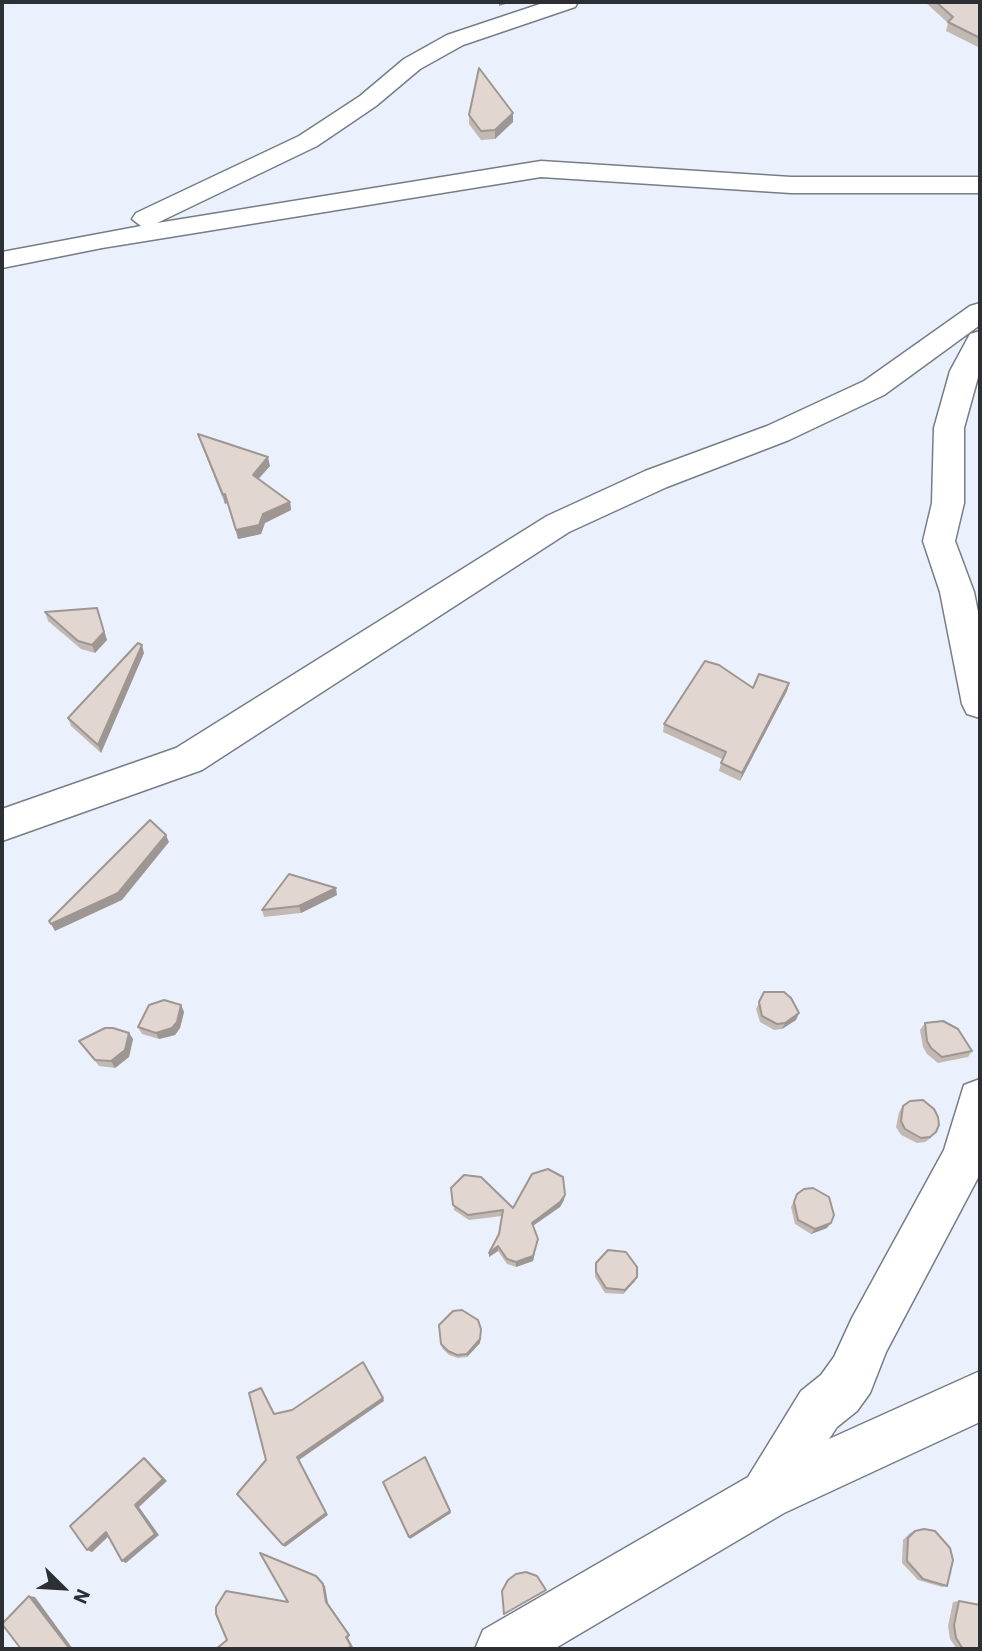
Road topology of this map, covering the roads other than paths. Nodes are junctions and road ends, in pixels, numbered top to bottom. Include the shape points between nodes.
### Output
1 (567, 2) edge
2 (980, 185) edge
3 (102, 240) junction
4 (2, 260) edge
5 (980, 312) edge
6 (980, 341) edge
7 (980, 704) edge
8 (2, 825) edge
9 (980, 1100) edge
10 (980, 1396) edge
11 (766, 1495) junction
12 (502, 1649) edge

1 - 3 street via 455,40 412,64 368,101 307,141
2 - 3 street via 791,185 541,169
3 - 4 street
5 - 8 street via 874,388 558,524 189,759
6 - 7 street via 965,371 949,428 948,503 939,541 957,592
9 - 11 street via 965,1157 852,1375 819,1409
10 - 11 street
11 - 12 street

